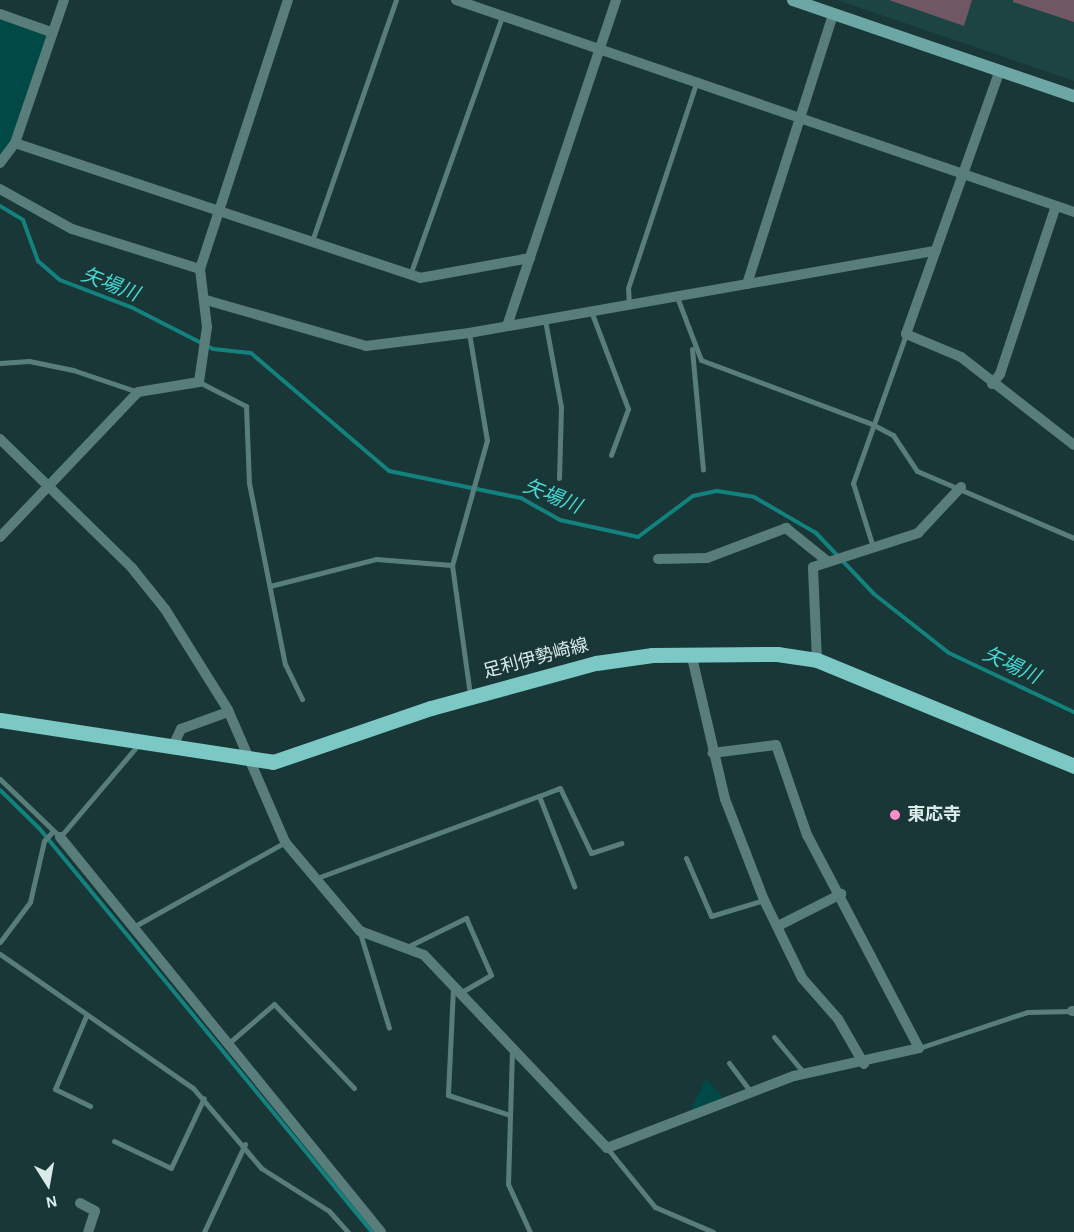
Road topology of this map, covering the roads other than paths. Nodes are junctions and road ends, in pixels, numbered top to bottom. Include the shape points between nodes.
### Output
1 (64, 0) edge
2 (288, 0) edge
3 (396, 0) edge
4 (456, 0) edge
5 (616, 0) edge
6 (799, 1) edge
7 (0, 14) edge
8 (833, 14) junction
9 (502, 16) junction
10 (51, 32) junction
11 (599, 51) junction
12 (1000, 70) junction
13 (696, 83) junction
14 (1074, 96) edge
15 (799, 118) junction
16 (15, 143) junction
17 (0, 163) edge
18 (963, 174) junction
19 (0, 189) edge
20 (1056, 206) junction
21 (220, 209) junction
22 (1074, 212) edge
23 (312, 241) junction
24 (936, 251) junction
25 (530, 258) junction
26 (200, 269) junction
27 (410, 275) junction
28 (747, 284) junction
29 (677, 297) junction
30 (206, 300) junction
31 (629, 305) junction
32 (591, 311) junction
33 (545, 319) junction
34 (507, 326) junction
35 (469, 333) junction
36 (906, 334) junction
37 (692, 349) junction
38 (0, 363) edge
39 (199, 382) junction
40 (992, 384) junction
41 (138, 392) junction
42 (872, 424) junction
43 (0, 440) edge
44 (1074, 446) edge
45 (611, 455) dead end
46 (703, 470) dead end
47 (559, 478) dead end
48 (48, 487) junction
49 (961, 488) junction
50 (0, 537) edge
51 (1074, 538) edge
52 (873, 547) junction
53 (658, 559) dead end
54 (827, 561) junction
55 (452, 565) junction
56 (270, 586) junction
57 (691, 654) junction
58 (817, 660) junction
59 (471, 697) junction
60 (302, 699) dead end
61 (228, 712) junction
62 (0, 720) edge
63 (141, 740) junction
64 (173, 746) junction
65 (713, 753) junction
66 (249, 761) junction
67 (1074, 766) edge
68 (0, 779) edge
69 (539, 795) junction
70 (57, 834) junction
71 (285, 842) junction
72 (621, 843) dead end
73 (686, 858) dead end
74 (317, 878) junction
75 (574, 886) dead end
76 (841, 894) junction
77 (764, 900) junction
78 (135, 926) junction
79 (778, 926) junction
80 (360, 931) junction
81 (0, 942) edge
82 (409, 946) junction
83 (0, 954) edge
84 (457, 990) junction
85 (1073, 1011) edge
86 (86, 1016) junction
87 (389, 1028) dead end
88 (774, 1037) dead end
89 (230, 1042) junction
90 (919, 1048) junction
91 (512, 1050) junction
92 (729, 1063) dead end
93 (864, 1064) junction
94 (805, 1074) junction
95 (354, 1088) dead end
96 (752, 1094) junction
97 (204, 1098) junction
98 (90, 1106) dead end
99 (510, 1115) junction
100 (114, 1141) dead end
101 (245, 1144) junction
102 (607, 1148) junction
103 (80, 1203) dead end
104 (88, 1232) edge
105 (204, 1232) edge
106 (348, 1232) edge
107 (381, 1232) edge
108 (530, 1232) edge
109 (713, 1232) edge

1 - 10 street
2 - 21 street
3 - 23 lane
4 - 9 street
5 - 11 street
6 - 8 street
7 - 10 street
8 - 12 street
8 - 15 street
9 - 11 street
9 - 27 lane
10 - 16 street
11 - 13 street
11 - 25 street
12 - 14 street
12 - 18 street
13 - 15 street
13 - 31 lane via 628,288
15 - 18 street
15 - 28 street
16 - 17 street
16 - 21 street
18 - 20 street
18 - 24 street
19 - 26 street via 72,229
20 - 22 street
20 - 40 street via 1000,374
21 - 23 street
21 - 26 street
23 - 27 street
24 - 28 street
24 - 36 street
25 - 27 street via 420,278
25 - 34 street
26 - 30 street
28 - 29 street
29 - 31 street
29 - 37 lane
30 - 35 street via 366,346
30 - 39 street
31 - 32 street
32 - 33 street
32 - 45 lane via 628,409
33 - 34 street
33 - 47 lane via 561,407
34 - 35 street
35 - 55 lane via 487,440
36 - 40 street via 961,357
36 - 42 lane
37 - 42 lane via 718,370
37 - 46 lane
38 - 41 lane via 29,362 73,370
39 - 41 street
39 - 56 lane via 246,406 249,483
40 - 44 street
41 - 48 street
42 - 49 lane via 893,435 917,471
42 - 52 lane via 853,483
43 - 48 street
48 - 50 street
48 - 61 street via 132,568 208,674
49 - 51 lane
49 - 52 street via 946,497 926,528
52 - 54 street
53 - 54 street via 707,558 786,528
54 - 58 street via 813,567
55 - 56 lane via 376,559
55 - 59 lane
56 - 60 lane via 285,664
57 - 58 main road, 足利伊勢崎線
57 - 59 main road, 足利伊勢崎線 via 596,663
57 - 65 street
58 - 67 main road, 足利伊勢崎線
59 - 66 main road, 足利伊勢崎線 via 296,757
61 - 64 street via 181,729
61 - 66 street
62 - 63 main road, 足利伊勢崎線
63 - 64 main road, 足利伊勢崎線
63 - 70 lane via 133,758
64 - 66 main road, 足利伊勢崎線
65 - 76 street via 776,745 807,835
65 - 77 street
66 - 71 street
68 - 70 lane
69 - 72 lane via 560,788 591,853
69 - 74 lane
69 - 75 lane
70 - 78 street
70 - 81 lane via 44,841 30,902
71 - 74 street
71 - 78 lane
73 - 77 lane via 711,916
74 - 80 street
76 - 79 street
76 - 90 street
77 - 79 street
78 - 89 street
79 - 93 street via 802,978 838,1019
80 - 82 street
80 - 87 lane
82 - 84 street
82 - 84 lane via 466,918 491,975
83 - 86 lane
84 - 91 street
84 - 99 lane via 448,1095
85 - 90 lane via 1027,1012
86 - 97 lane
86 - 98 lane via 54,1089
88 - 94 lane
89 - 95 lane via 274,1004
89 - 107 street
90 - 93 street
91 - 99 lane
91 - 102 street
92 - 96 lane
93 - 94 street
94 - 96 street
96 - 102 street
97 - 100 lane via 171,1168
97 - 101 lane
99 - 108 lane via 508,1184
101 - 105 lane
101 - 106 lane via 261,1168 329,1211
102 - 109 lane via 655,1207
103 - 104 street via 95,1211

